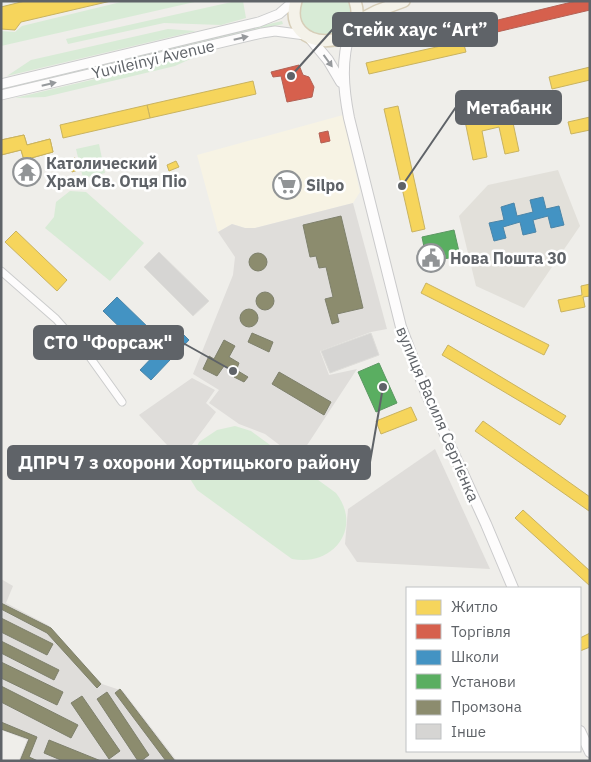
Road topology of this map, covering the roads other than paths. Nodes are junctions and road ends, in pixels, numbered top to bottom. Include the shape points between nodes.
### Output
1 (295, 1) edge
2 (355, 1) edge
3 (404, 1) edge
4 (352, 27) junction
5 (307, 36) junction
6 (1, 84) edge
7 (344, 88) junction
8 (1, 95) edge
9 (1, 271) edge
10 (122, 402) dead end
11 (513, 587) edge
12 (581, 733) edge
13 (590, 752) edge

1 - 5 main road via 295,17
1 - 6 street, Yuvileinyi Avenue via 279,14 259,22
2 - 4 main road
3 - 4 main road via 376,10
4 - 5 main road via 335,41 317,41
4 - 7 main road, вулиця Василя Сергієнка via 344,56
5 -> 7 main road, вулиця Василя Сергієнка via 328,60
8 -> 5 street, Yuvileinyi Avenue via 262,32
7 - 11 main road, вулиця Василя Сергієнка via 401,328 427,395
9 - 10 street via 56,320
12 - 13 main road

